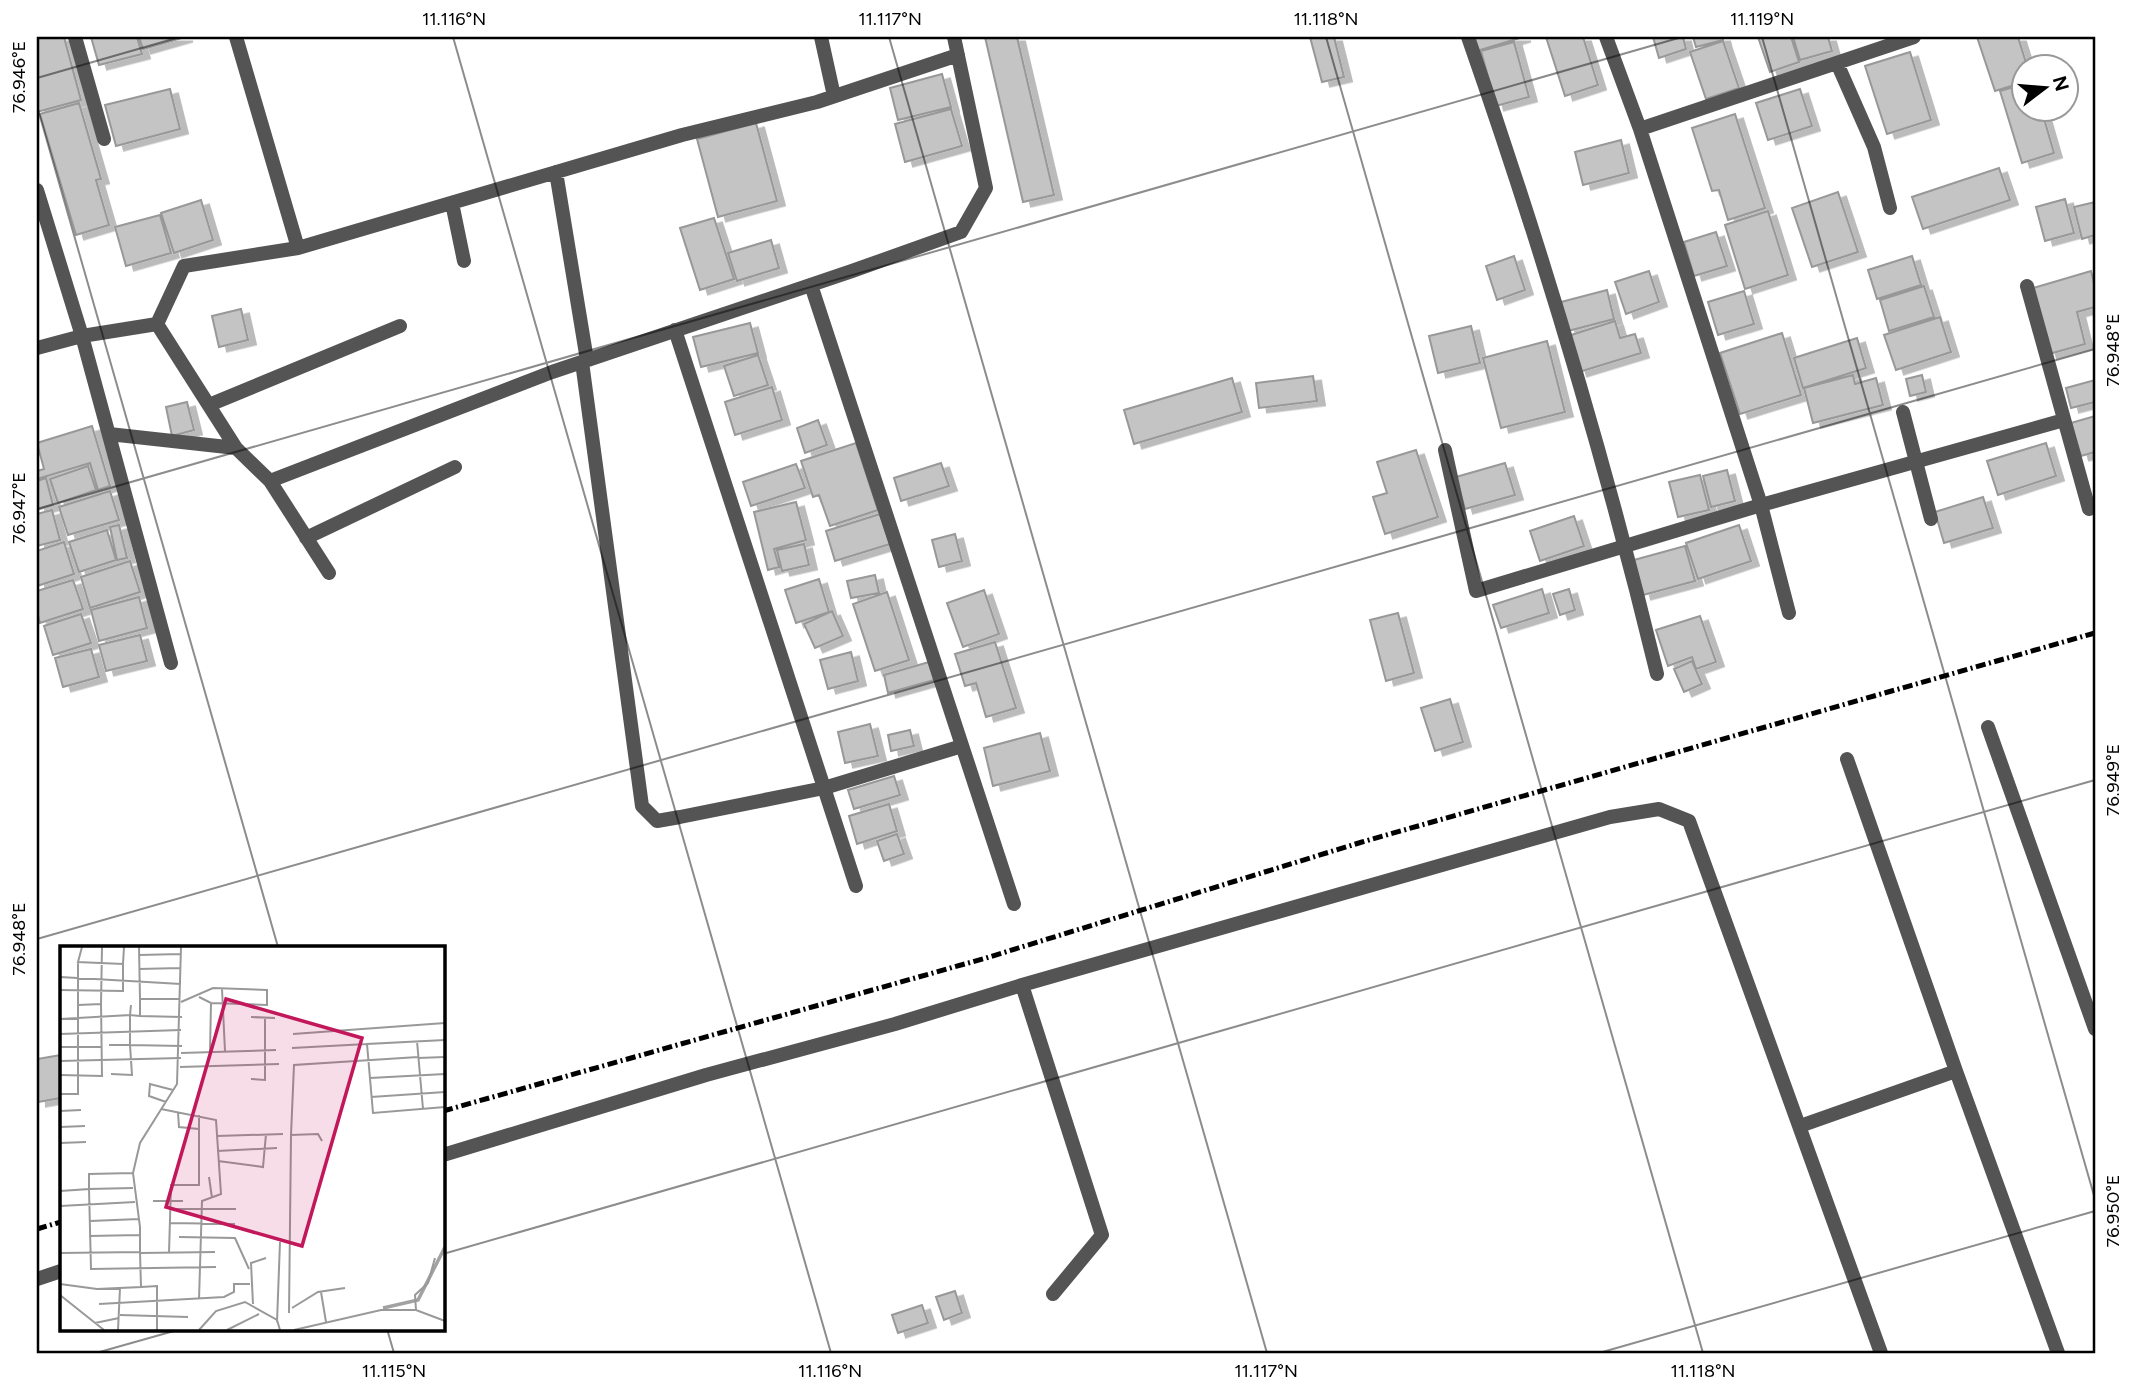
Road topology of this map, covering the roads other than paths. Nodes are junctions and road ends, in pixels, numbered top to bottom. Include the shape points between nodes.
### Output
1 (75, 37) edge
2 (236, 37) edge
3 (821, 37) edge
4 (954, 37) edge
5 (1468, 37) edge
6 (1606, 37) edge
7 (1914, 37) edge
8 (958, 55) junction
9 (1837, 63) junction
10 (834, 96) junction
11 (1640, 129) junction
12 (104, 139) dead end
13 (556, 172) junction
14 (37, 190) edge
15 (452, 203) junction
16 (1889, 208) dead end
17 (298, 248) junction
18 (464, 261) dead end
19 (811, 285) junction
20 (2027, 286) dead end
21 (157, 324) junction
22 (400, 326) dead end
23 (675, 330) junction
24 (82, 336) junction
25 (37, 348) edge
26 (585, 361) junction
27 (209, 405) junction
28 (1903, 412) dead end
29 (2064, 421) junction
30 (109, 434) junction
31 (236, 448) junction
32 (1445, 450) dead end
33 (1916, 462) junction
34 (455, 467) dead end
35 (270, 481) junction
36 (1761, 505) junction
37 (2089, 509) dead end
38 (1931, 519) dead end
39 (306, 538) junction
40 (1626, 545) junction
41 (329, 573) dead end
42 (1788, 613) dead end
43 (171, 663) dead end
44 (1657, 674) dead end
45 (1988, 727) dead end
46 (962, 746) junction
47 (1847, 759) dead end
48 (824, 788) junction
49 (856, 886) dead end
50 (1014, 904) dead end
51 (1022, 985) junction
52 (2095, 1029) edge
53 (1956, 1071) junction
54 (1801, 1126) junction
55 (444, 1155) edge
56 (60, 1271) edge
57 (37, 1279) edge
58 (1053, 1294) dead end
59 (1881, 1353) edge
60 (2058, 1353) edge

1 - 12 street
2 - 17 street
3 - 10 street
4 - 8 street
5 - 40 street via 1518,182
6 - 11 street
7 - 9 street
8 - 10 street
8 - 19 street via 986,188 961,232
9 - 11 street
9 - 16 street via 1874,147
10 - 13 street
11 - 36 street
13 - 15 street
13 - 26 street
14 - 24 street
15 - 17 street
15 - 18 street
17 - 21 street via 184,266
19 - 23 street
19 - 46 street
20 - 29 street
21 - 24 street
21 - 27 street
22 - 27 street
23 - 26 street
23 - 48 street
24 - 25 street
24 - 30 street
26 - 35 street
26 - 48 street via 642,806 657,821
27 - 31 street
28 - 33 street
29 - 33 street
29 - 37 street
30 - 31 street
30 - 43 street
31 - 35 street
32 - 40 street via 1476,591
33 - 36 street
33 - 38 street
34 - 39 street
35 - 39 street
36 - 40 street
36 - 42 street
39 - 41 street
40 - 44 street
45 - 52 street
46 - 48 street
46 - 50 street
47 - 53 street
48 - 49 street
51 - 54 street via 1610,817 1659,808 1689,821
51 - 55 street
51 - 58 street via 1102,1234
53 - 54 street
53 - 60 street
54 - 59 street
56 - 57 street

